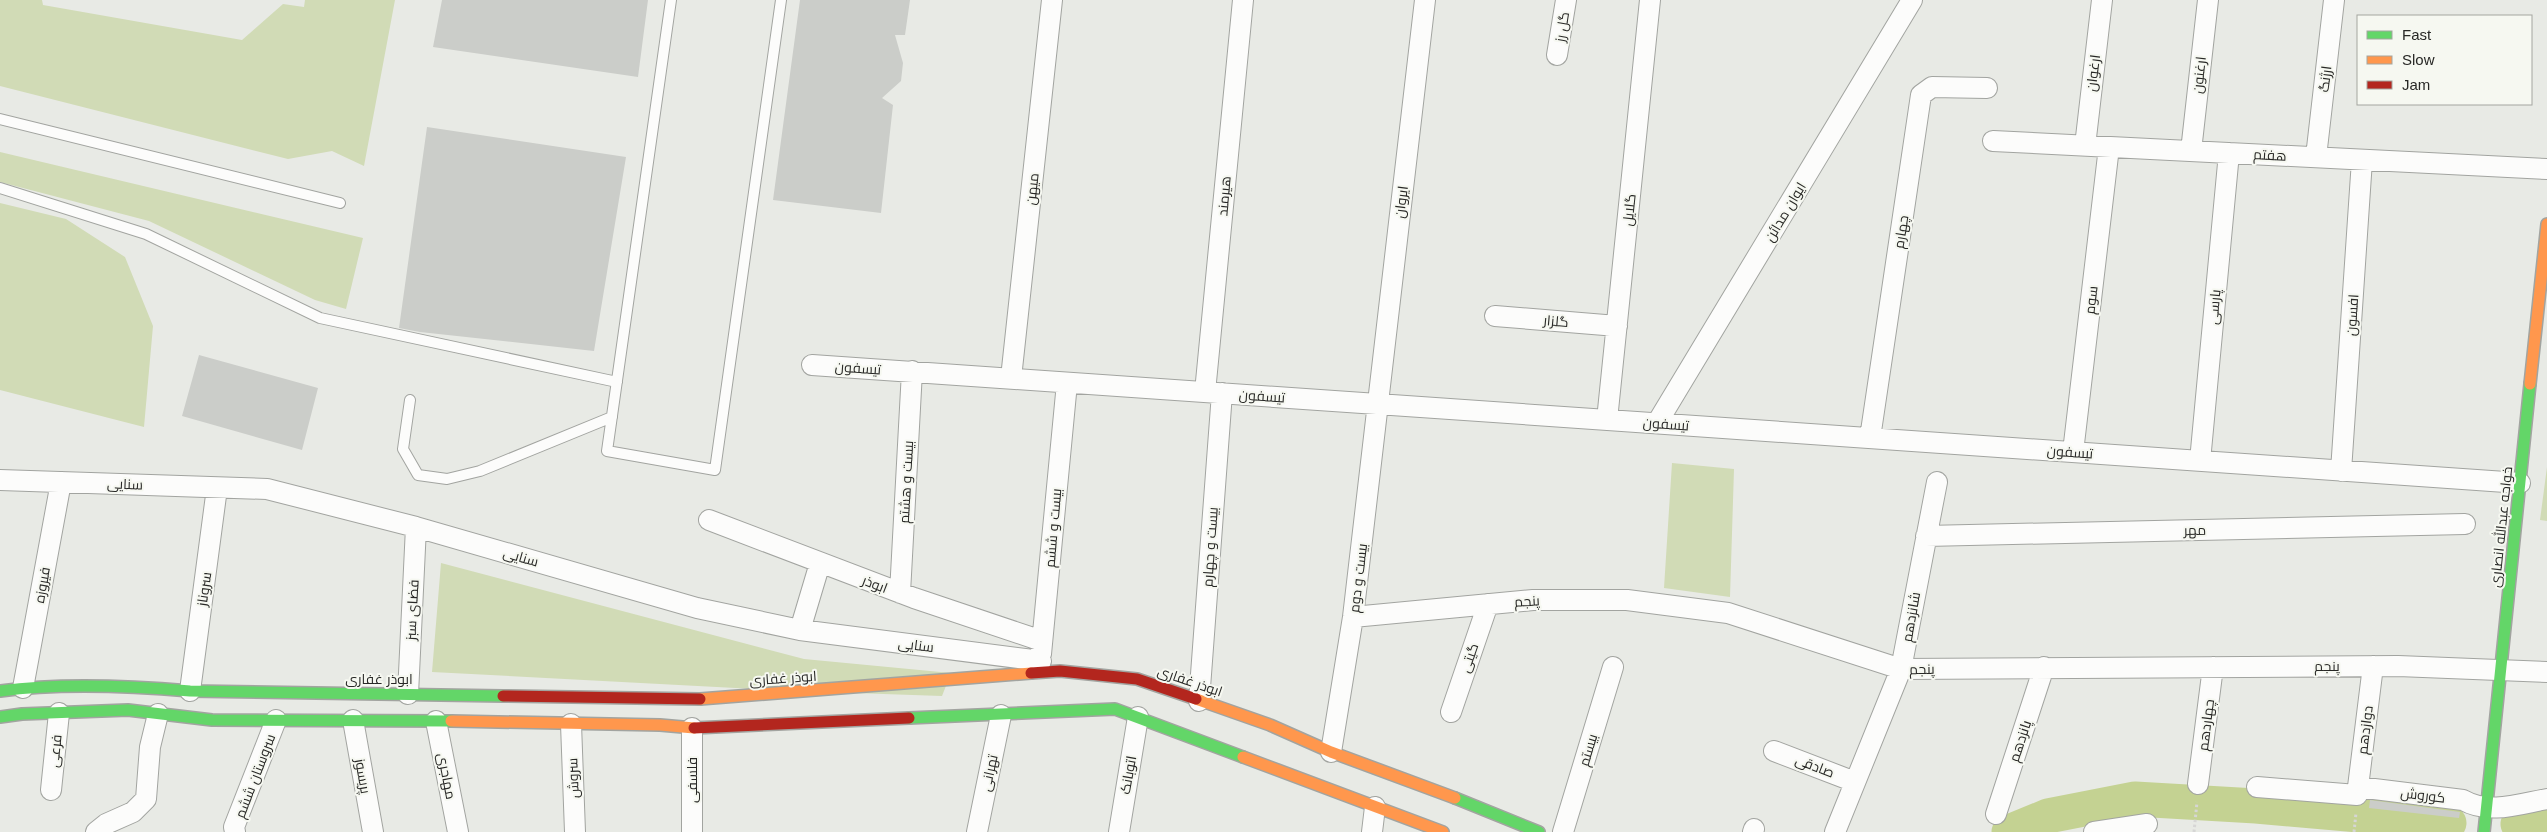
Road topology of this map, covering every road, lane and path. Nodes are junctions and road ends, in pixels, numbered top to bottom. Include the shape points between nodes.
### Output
1 (671, 0) edge
2 (781, 0) edge
3 (1052, 0) edge
4 (1243, 0) edge
5 (1425, 0) edge
6 (1566, 0) edge
7 (1650, 0) edge
8 (1912, 0) edge
9 (2102, 0) edge
10 (2208, 0) edge
11 (2334, 0) edge
12 (1557, 55) dead end
13 (1987, 88) dead end
14 (0, 119) edge
15 (1994, 141) dead end
16 (2085, 146) junction
17 (2109, 147) junction
18 (2191, 151) junction
19 (2229, 153) junction
20 (2316, 157) junction
21 (2362, 160) junction
22 (2547, 169) edge
23 (0, 188) edge
24 (340, 203) dead end
25 (2547, 224) edge
26 (2543, 301) edge
27 (1495, 316) dead end
28 (1617, 326) junction
29 (812, 364) dead end
30 (912, 372) junction
31 (1011, 378) junction
32 (617, 382) junction
33 (1067, 382) junction
34 (1214, 393) junction
35 (410, 400) dead end
36 (1378, 404) junction
37 (612, 417) junction
38 (1607, 420) junction
39 (1657, 423) junction
40 (1870, 438) junction
41 (2073, 452) junction
42 (2200, 461) junction
43 (2342, 471) junction
44 (0, 480) edge
45 (61, 482) junction
46 (1937, 482) dead end
47 (2520, 484) junction
48 (217, 488) junction
49 (709, 520) dead end
50 (2465, 524) dead end
51 (416, 527) junction
52 (1926, 536) junction
53 (820, 563) junction
54 (900, 593) junction
55 (1488, 604) junction
56 (1353, 617) junction
57 (800, 630) junction
58 (1041, 658) junction
59 (2373, 666) junction
60 (1613, 667) dead end
61 (2044, 667) junction
62 (2214, 667) junction
63 (1901, 669) junction
64 (2501, 669) junction
65 (2547, 672) edge
66 (23, 688) junction
67 (0, 691) edge
68 (190, 691) junction
69 (408, 694) junction
70 (1199, 701) junction
71 (1002, 710) junction
72 (1451, 712) dead end
73 (59, 713) junction
74 (158, 714) junction
75 (0, 717) edge
76 (1138, 717) junction
77 (276, 720) junction
78 (353, 720) junction
79 (436, 720) junction
80 (571, 724) junction
81 (692, 728) junction
82 (1774, 750) dead end
83 (1331, 752) junction
84 (1855, 782) junction
85 (2198, 784) joint
86 (2257, 787) dead end
87 (51, 790) dead end
88 (2358, 791) junction
89 (2547, 799) edge
90 (1375, 808) junction
91 (2487, 808) junction
92 (1996, 814) dead end
93 (2148, 824) dead end
94 (96, 832) edge
95 (235, 832) edge
96 (373, 832) edge
97 (458, 832) edge
98 (574, 832) edge
99 (692, 832) edge
100 (977, 832) edge
101 (1119, 832) edge
102 (1372, 832) edge
103 (1443, 832) edge
104 (1539, 832) edge
105 (1563, 832) edge
106 (1835, 832) edge
107 (2094, 832) edge
108 (2194, 832) edge
109 (2484, 832) edge

1 - 32 lane
2 - 37 lane via 715,470 607,451
3 - 31 street, میهن
4 - 34 street, هیرمند
5 - 36 street, ایروان
6 - 12 street, گل رز
7 - 28 street, گلایل
8 - 39 street, ایوان مدائن
9 - 16 street, ارغوان
10 - 18 street, ارغنون
11 - 20 street, ارژنگ
13 - 40 street, چهارم via 1932,87 1921,95
14 - 24 lane
15 - 16 street, هفتم
16 - 17 street, هفتم
17 - 18 street, هفتم
17 - 41 street, سوم
18 - 19 street, هفتم
19 - 20 street, هفتم
19 - 42 street, پارسی
20 - 21 street, هفتم
21 - 22 street, هفتم
21 - 43 street, افسون
23 - 32 lane via 146,234 320,318
25 - 26 main road, خواجه عبدالله انصاری
26 - 47 main road, خواجه عبدالله انصاری
27 - 28 street, گلزار
28 - 38 street, گلایل
29 - 30 street, تیسفون
30 - 31 street, تیسفون
30 - 54 street, بیست و هشتم
31 - 33 street, تیسفون
32 - 37 lane
33 - 34 street, تیسفون
33 - 58 street, بیست و ششم
34 - 36 street, تیسفون
34 - 70 street, بیست و چهارم
35 - 37 lane via 403,449 418,475 432,478 447,479 480,471
36 - 38 street, تیسفون
36 - 56 street, بیست و دوم
38 - 39 street, تیسفون
39 - 40 street, تیسفون
40 - 41 street, تیسفون
41 - 42 street, تیسفون
42 - 43 street, تیسفون
43 - 47 street, تیسفون
44 - 45 street, سنایی
45 - 48 street, سنایی
45 - 66 street, فیروزه
46 - 52 street, شانزدهم
47 - 64 main road, خواجه عبدالله انصاری
48 - 51 street, سنایی via 267,489
48 - 68 street, سروناز
49 - 53 street, ابوذر
50 - 52 street, مهر
51 - 57 street, سنایی via 698,608
51 - 69 street, فضای سبز
52 - 63 street, شانزدهم
53 - 54 street, ابوذر
53 - 57 street
54 - 58 street, ابوذر
55 - 56 street, پنجم
55 - 63 street, پنجم via 1532,600 1627,600 1728,613
55 - 72 street, گیتی
56 - 83 street, بیست و دوم
57 - 58 street, سنایی
58 - 69 main road, ابوذر غفاری via 1005,682 691,700
58 - 70 main road, ابوذر غفاری via 1084,672 1136,678
59 - 62 street, پنجم
59 - 64 street, پنجم
59 - 88 street, دوازدهم
60 - 105 street, بیستم
61 - 62 street, پنجم
61 - 63 street, پنجم
61 - 92 street, پانزدهم
62 - 85 street, چهاردهم
63 - 84 street, شانزدهم
64 - 65 street, پنجم
64 - 91 main road, خواجه عبدالله انصاری
66 - 67 main road, ابوذر غفاری
66 - 68 main road, ابوذر غفاری
68 - 69 main road, ابوذر غفاری
70 - 83 main road, ابوذر غفاری via 1270,725
71 - 76 main road via 1115,709
71 - 81 main road
71 - 100 street, تهرانی
73 - 74 main road via 128,710
73 - 75 main road
73 - 87 street, فرعی
74 - 77 main road via 212,720
74 - 94 street via 150,747 146,799 133,812
76 - 90 main road
76 - 101 street, اتوبانک
77 - 78 main road
77 - 95 street, سروستان ششم
78 - 79 main road
78 - 96 street, پریسوز
79 - 80 main road
79 - 97 street, مهاجری
80 - 81 main road
80 - 98 street, سروش
81 - 99 street, فلسفی
82 - 84 street, صادقی
83 - 104 main road, ابوذر غفاری
84 - 106 street, شانزدهم
85 - 108 path
86 - 88 street, کوروش
88 - 91 street, کوروش via 2463,800 2473,806
89 - 91 street
90 - 102 street
90 - 103 main road
91 - 109 main road, خواجه عبدالله انصاری
93 - 107 street

